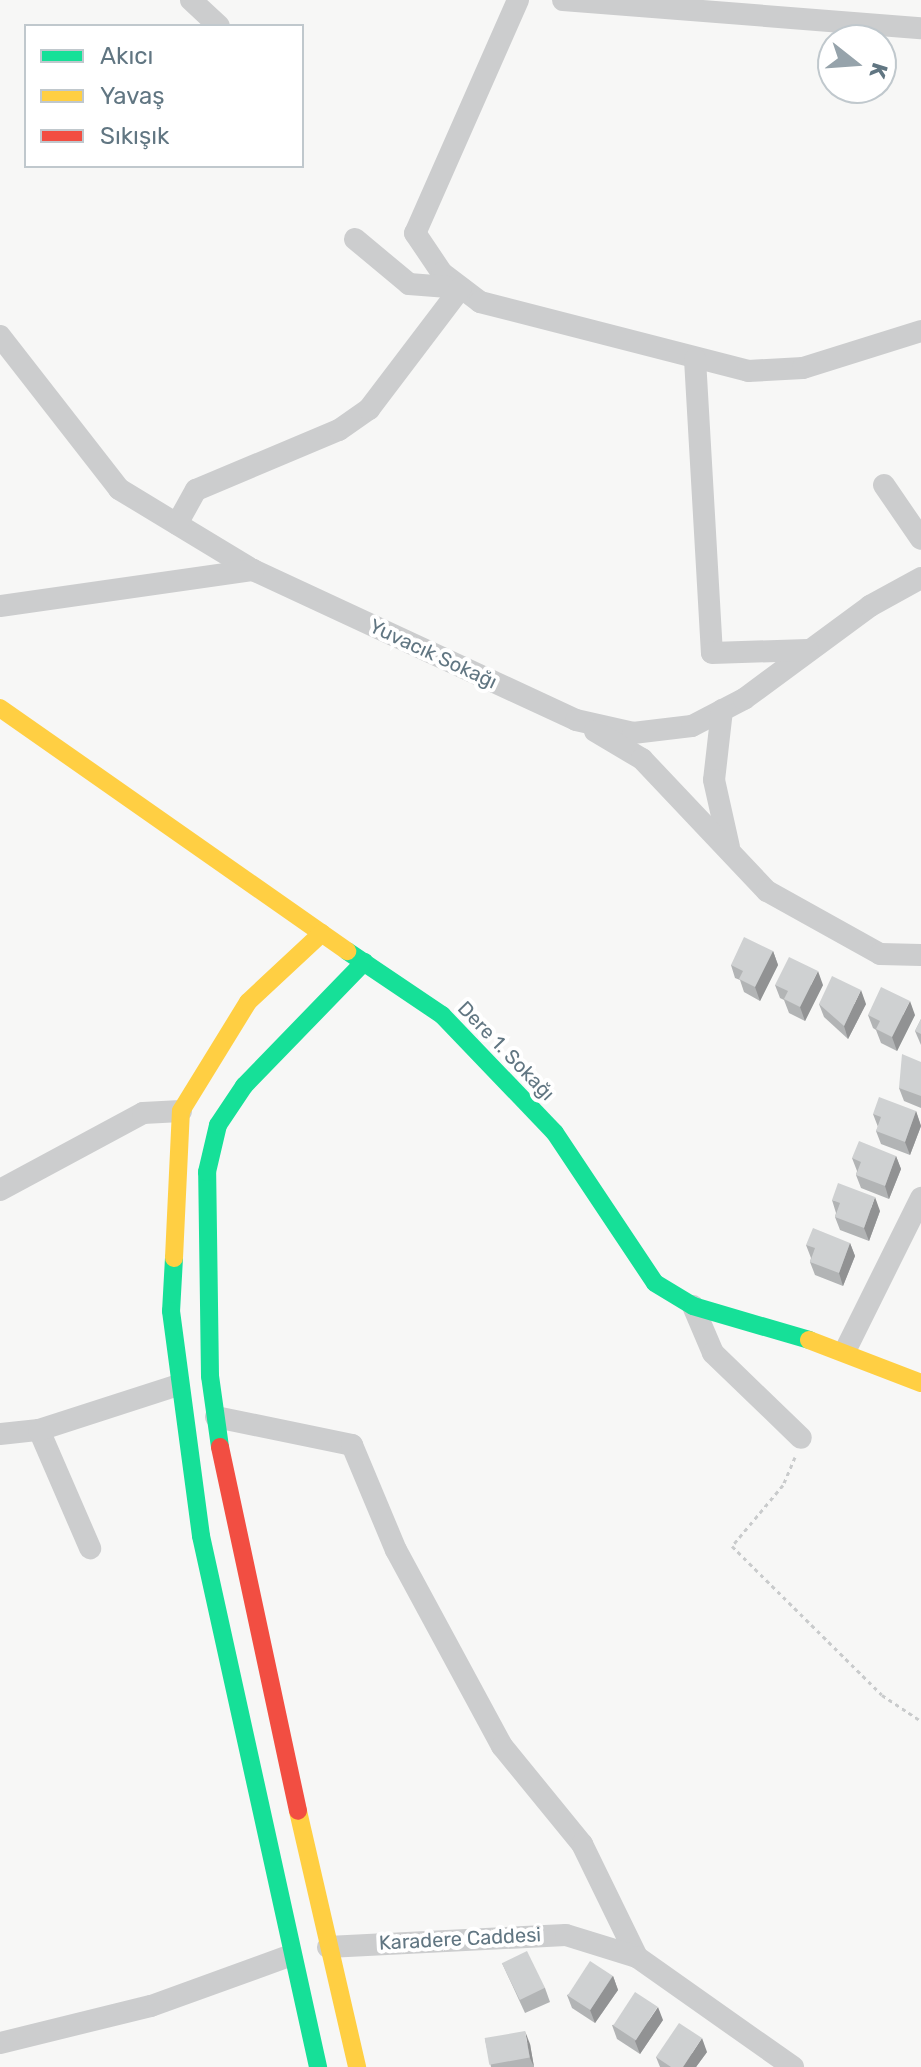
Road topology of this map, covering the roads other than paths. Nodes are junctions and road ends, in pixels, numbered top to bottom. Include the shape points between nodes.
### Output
1 (191, 0) edge
2 (518, 0) edge
3 (563, 0) edge
4 (217, 24) edge
5 (921, 28) edge
6 (355, 239) dead end
7 (461, 288) junction
8 (921, 331) edge
9 (0, 336) edge
10 (695, 359) junction
11 (884, 485) dead end
12 (177, 524) junction
13 (921, 539) edge
14 (253, 570) junction
15 (921, 578) edge
16 (0, 606) edge
17 (808, 650) junction
18 (0, 708) edge
19 (722, 710) junction
20 (576, 720) junction
21 (729, 848) junction
22 (322, 933) junction
23 (921, 955) edge
24 (364, 962) junction
25 (181, 1111) junction
26 (0, 1190) edge
27 (921, 1198) edge
28 (693, 1306) junction
29 (845, 1351) junction
30 (921, 1383) edge
31 (178, 1385) junction
32 (216, 1417) junction
33 (39, 1430) junction
34 (0, 1434) edge
35 (801, 1438) road end
36 (90, 1548) dead end
37 (328, 1947) junction
38 (289, 1956) junction
39 (637, 1957) junction
40 (0, 2043) edge
41 (318, 2067) edge
42 (357, 2067) edge
43 (793, 2067) edge

1 - 4 street
2 - 7 street via 415,233
3 - 5 street
6 - 7 street via 409,284
7 - 10 street via 480,302
7 - 12 street via 369,409 339,430 196,490
8 - 10 street via 803,368 748,371
9 - 12 street, Yuvacık Sokağı via 119,489
10 - 17 street via 712,653
11 - 13 street
12 - 14 street, Yuvacık Sokağı
14 - 16 street
14 - 20 street, Yuvacık Sokağı
15 - 17 street, Yuvacık Sokağı
17 - 19 street, Yuvacık Sokağı
18 - 22 street, Dere 1. Sokağı via 122,800
19 - 20 street, Yuvacık Sokağı via 692,726 633,733
19 - 21 street via 714,780
20 - 21 street via 642,759
21 - 23 street via 767,891 880,954
22 - 24 street, Dere 1. Sokağı
22 - 25 street via 248,1002
24 - 28 street, Dere 1. Sokağı via 442,1015 555,1133 639,1268
24 - 32 street via 244,1086 218,1125 207,1172
25 - 26 street via 143,1113
25 - 31 street via 171,1311
27 - 29 street
28 - 29 street, Dere 1. Sokağı
28 - 35 street via 713,1353
29 - 30 street, Dere 1. Sokağı
31 - 33 street
31 - 38 street via 201,1536
32 - 37 street via 232,1528
32 - 39 street via 352,1445 396,1550 502,1746 582,1844
33 - 34 street
33 - 36 street
37 - 39 street, Karadere Caddesi via 566,1935
37 - 42 street
38 - 40 street via 151,2006
38 - 41 street
39 - 43 street, Karadere Caddesi

